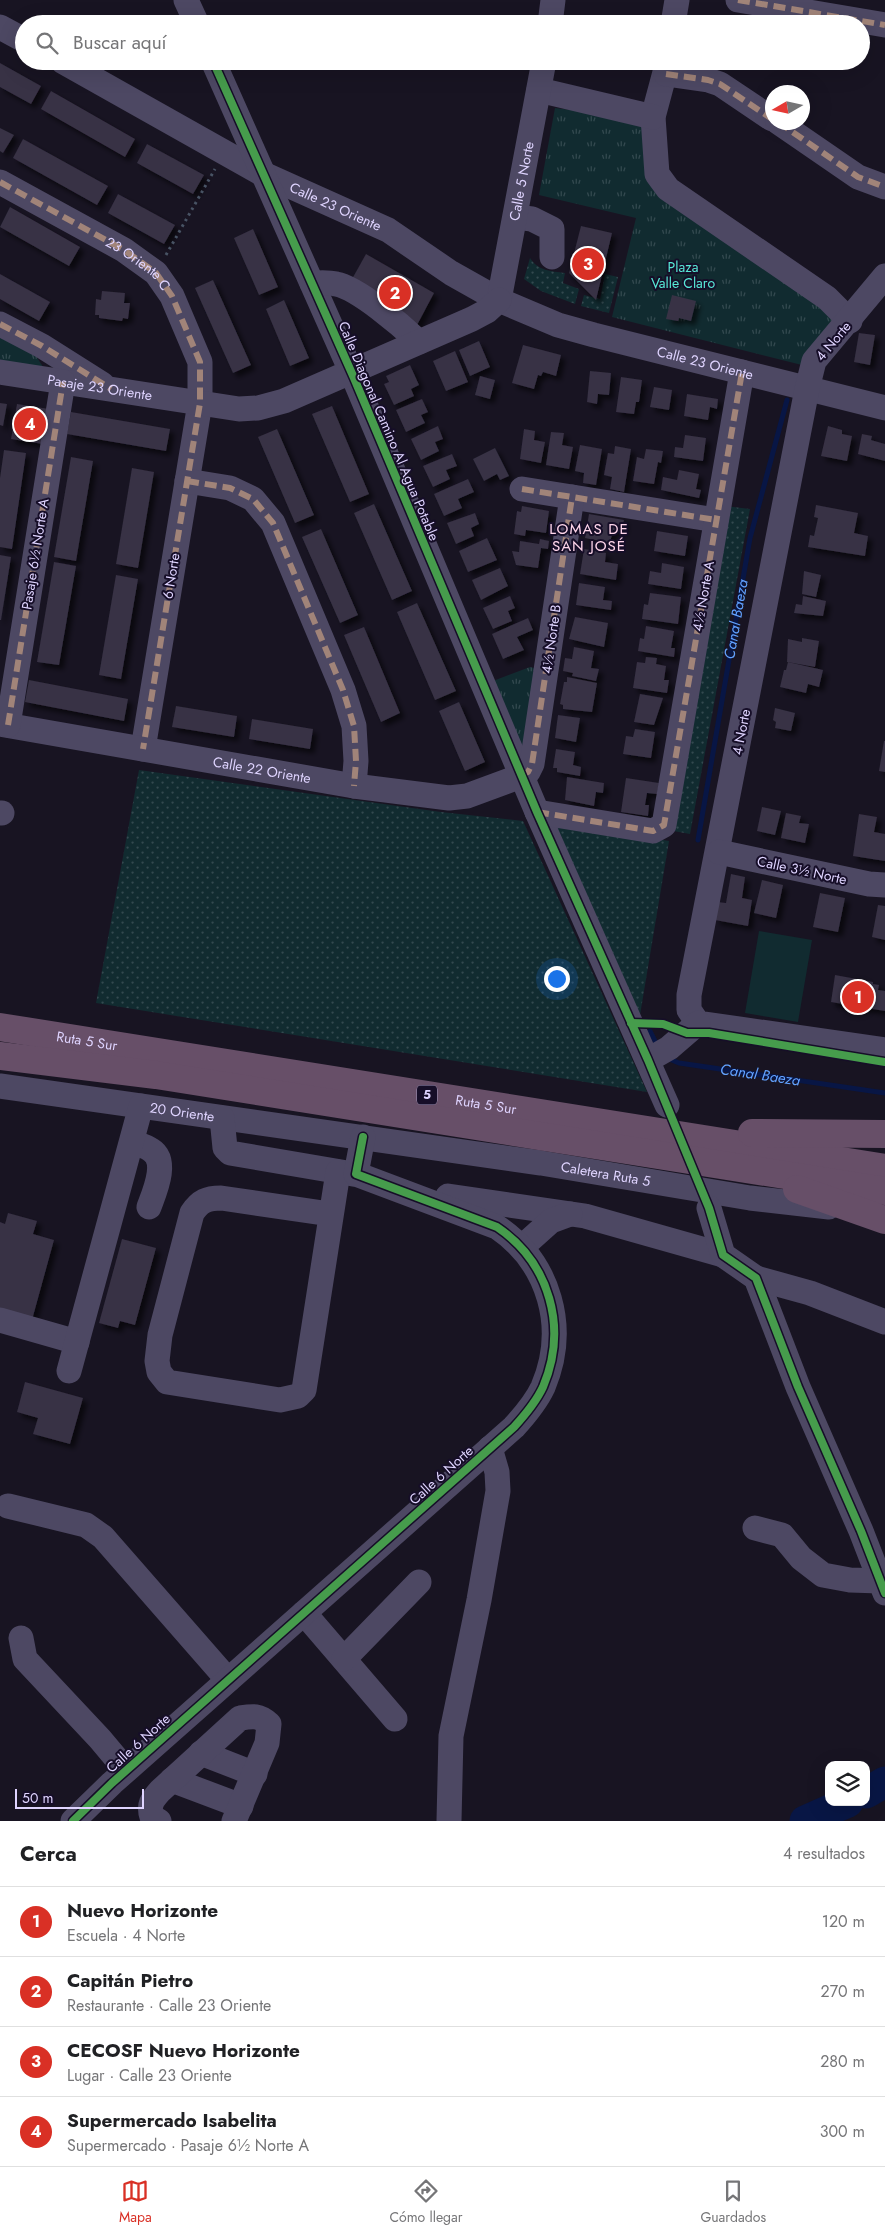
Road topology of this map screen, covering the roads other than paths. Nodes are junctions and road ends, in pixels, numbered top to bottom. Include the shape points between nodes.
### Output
1 (186, 0) edge
2 (553, 0) edge
3 (677, 0) edge
4 (738, 0) edge
5 (193, 15) edge
6 (551, 15) edge
7 (674, 15) edge
8 (826, 15) edge
9 (870, 22) edge
10 (885, 25) edge
11 (0, 27) edge
12 (15, 35) edge
13 (78, 70) edge
14 (217, 70) edge
15 (542, 70) edge
16 (666, 70) edge
17 (674, 70) edge
18 (539, 90) junction
19 (765, 114) edge
20 (653, 117) junction
21 (790, 130) edge
22 (261, 173) junction
23 (0, 182) edge
24 (885, 187) edge
25 (314, 198) junction
26 (516, 217) junction
27 (289, 230) junction
28 (552, 257) dead end
29 (885, 276) edge
30 (312, 283) junction
31 (499, 300) junction
32 (850, 321) junction
33 (0, 324) edge
34 (419, 342) junction
35 (0, 372) edge
36 (352, 372) junction
37 (742, 372) junction
38 (62, 382) junction
39 (803, 388) junction
40 (111, 389) junction
41 (200, 403) junction
42 (885, 408) edge
43 (187, 481) junction
44 (522, 489) dead end
45 (572, 497) junction
46 (716, 520) junction
47 (4, 725) edge
48 (143, 749) junction
49 (521, 776) junction
50 (354, 786) junction
51 (537, 812) junction
52 (719, 852) junction
53 (885, 885) edge
54 (698, 1024) junction
55 (0, 1027) edge
56 (885, 1050) edge
57 (657, 1054) junction
58 (0, 1056) edge
59 (0, 1086) edge
60 (667, 1105) dead end
61 (141, 1106) junction
62 (222, 1118) junction
63 (643, 1130) junction
64 (885, 1134) edge
65 (363, 1137) junction
66 (132, 1142) junction
67 (722, 1165) junction
68 (885, 1168) edge
69 (347, 1173) junction
70 (397, 1189) junction
71 (885, 1191) edge
72 (149, 1207) dead end
73 (709, 1208) dead end
74 (849, 1209) junction
75 (330, 1214) junction
76 (570, 1214) junction
77 (885, 1220) edge
78 (522, 1247) junction
79 (723, 1254) junction
80 (756, 1278) junction
81 (0, 1320) edge
82 (885, 1322) edge
83 (77, 1342) junction
84 (69, 1371) dead end
85 (490, 1448) junction
86 (8, 1506) dead end
87 (755, 1528) dead end
88 (419, 1582) dead end
89 (882, 1587) edge
90 (304, 1613) junction
91 (21, 1638) dead end
92 (344, 1659) junction
93 (228, 1680) junction
94 (395, 1719) dead end
95 (201, 1753) junction
96 (126, 1770) junction
97 (255, 1774) junction
98 (172, 1780) junction
99 (238, 1813) edge
100 (73, 1821) edge
101 (159, 1821) edge
102 (448, 1821) edge

1 - 5 street
2 - 6 street
3 - 7 street
4 - 8 street
9 - 10 street
11 - 12 street
13 - 22 street, Calle 23 Oriente
14 - 22 street, Calle Diagonal Camino Al Agua Potable
15 - 18 street, Calle 5 Norte
16 - 20 street
17 - 19 street via 720,84
18 - 20 street
18 - 26 street, Calle 5 Norte
20 - 32 street via 657,174 668,189 827,298
21 - 24 street via 858,177
22 - 25 street, Calle 23 Oriente
22 - 27 street, Calle Diagonal Camino Al Agua Potable
23 - 41 street, 23 Oriente C via 124,250 156,273 172,296 200,362
25 - 27 street via 296,209
25 - 31 street, Calle 23 Oriente via 388,230
26 - 28 street via 532,219 552,229
26 - 31 street, Calle 5 Norte
27 - 30 street, Calle Diagonal Camino Al Agua Potable
29 - 32 street, 4 Norte
30 - 34 street via 329,282 346,288 380,310
30 - 36 street, Calle Diagonal Camino Al Agua Potable
31 - 34 street via 480,316
31 - 37 street, Calle 23 Oriente via 558,325
32 - 39 street, 4 Norte via 814,361
33 - 40 street
34 - 36 street
35 - 38 street, Pasaje 23 Oriente
36 - 41 street via 271,406 239,409
36 - 49 street, Calle Diagonal Camino Al Agua Potable
37 - 39 street, Calle 23 Oriente
37 - 46 street, 4½ Norte A
38 - 40 street, Pasaje 23 Oriente
38 - 47 street, Pasaje 6½ Norte A
39 - 42 street, Calle 23 Oriente
39 - 52 street, 4 Norte
40 - 41 street, Pasaje 23 Oriente
41 - 43 street, 6 Norte
43 - 48 street, 6 Norte
43 - 50 street via 230,488 253,499 273,522 344,690 354,726
44 - 45 street
45 - 46 street
45 - 49 street, 4½ Norte B via 532,764
46 - 51 street, 4½ Norte A via 665,820 660,828 653,831
47 - 48 street, Calle 22 Oriente
48 - 50 street, Calle 22 Oriente
49 - 50 street, Calle 22 Oriente via 458,799
49 - 51 street, Calle Diagonal Camino Al Agua Potable
51 - 57 street, Calle Diagonal Camino Al Agua Potable
52 - 53 street, Calle 3½ Norte
52 - 54 street, 4 Norte via 689,995 690,1010
54 - 56 street
54 - 57 street
55 - 63 highway, Ruta 5 Sur / 5
57 - 60 street, Calle Diagonal Camino Al Agua Potable
58 - 67 highway, Ruta 5 Sur / 5 via 156,1075
59 - 61 street, 20 Oriente
61 - 62 street, 20 Oriente
61 - 66 street
62 - 65 street, 20 Oriente
62 - 69 street, Calle 6 Norte via 225,1148 230,1153
63 - 64 highway
63 - 68 highway, Ruta 5 Sur / 5
65 - 69 street
65 - 74 street, Caletera Ruta 5 via 750,1198
66 - 72 street via 152,1150 157,1156 159,1173
66 - 83 street
67 - 71 highway, Ruta 5 Sur / 5
67 - 74 highway
69 - 70 street, Calle 6 Norte
69 - 75 street
70 - 76 street
70 - 78 street, Calle 6 Norte via 497,1228
73 - 79 street
74 - 77 highway
75 - 75 street via 304,1390 298,1396 280,1400 167,1382 159,1372 157,1361 160,1336 192,1213 198,1204 208,1198 221,1198
76 - 78 street via 551,1221
76 - 79 street
78 - 85 street, Calle 6 Norte via 539,1271 553,1312 550,1363 530,1408
79 - 80 street
80 - 82 street via 810,1293
80 - 89 street via 794,1378
81 - 83 street
83 - 84 street
85 - 90 street, Calle 6 Norte
85 - 102 street via 498,1472 498,1491 451,1736
86 - 93 street via 86,1525 103,1537
87 - 89 street via 782,1535 801,1558 823,1574
88 - 92 street
90 - 92 street
90 - 93 street, Calle 6 Norte
91 - 96 street via 25,1659
92 - 94 street
93 - 96 street, Calle 6 Norte
95 - 97 street
95 - 97 street via 240,1718 262,1718 269,1724 266,1744
95 - 98 street
96 - 100 street, Calle 6 Norte
97 - 99 street
98 - 99 street
98 - 101 street via 150,1803 152,1817

